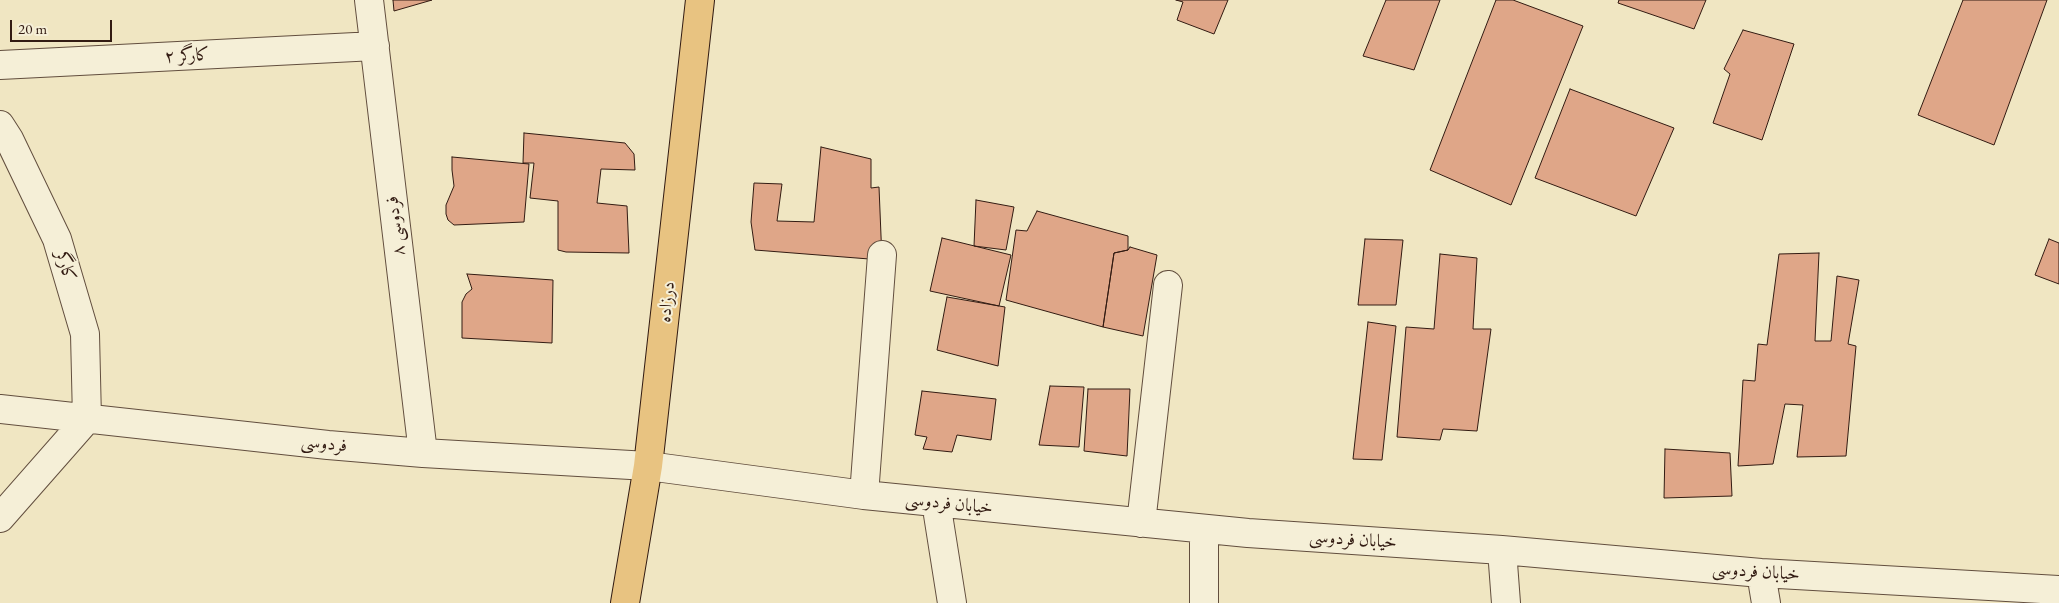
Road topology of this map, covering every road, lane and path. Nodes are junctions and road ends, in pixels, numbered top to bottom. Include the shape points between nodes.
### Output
1 (369, 0) edge
2 (700, 0) edge
3 (375, 46) junction
4 (0, 65) edge
5 (0, 125) edge
6 (882, 255) dead end
7 (1168, 285) dead end
8 (0, 409) edge
9 (87, 419) junction
10 (423, 453) junction
11 (648, 466) junction
12 (864, 495) junction
13 (936, 502) junction
14 (0, 518) edge
15 (1141, 523) junction
16 (1204, 529) junction
17 (1502, 550) junction
18 (1761, 573) junction
19 (2059, 590) edge
20 (625, 603) edge
21 (952, 603) edge
22 (1204, 603) edge
23 (1506, 603) edge
24 (1766, 603) edge

1 - 3 street, فردوسی ۸
2 - 11 main road, درزاده
3 - 4 street, کارگر ۲
3 - 10 street, فردوسی ۸
5 - 9 street, کارگر via 57,239 84,334
6 - 12 street
7 - 15 street
8 - 9 street, فردوسی
9 - 10 street, فردوسی
9 - 14 street
10 - 11 street, فردوسی
11 - 12 street, خیابان فردوسی
11 - 20 main road, درزاده
12 - 13 street, خیابان فردوسی
13 - 15 street, خیابان فردوسی
13 - 21 street
15 - 16 street, خیابان فردوسی
16 - 17 street, خیابان فردوسی
16 - 22 street
17 - 18 street, خیابان فردوسی
17 - 23 street
18 - 19 street, خیابان فردوسی
18 - 24 street

